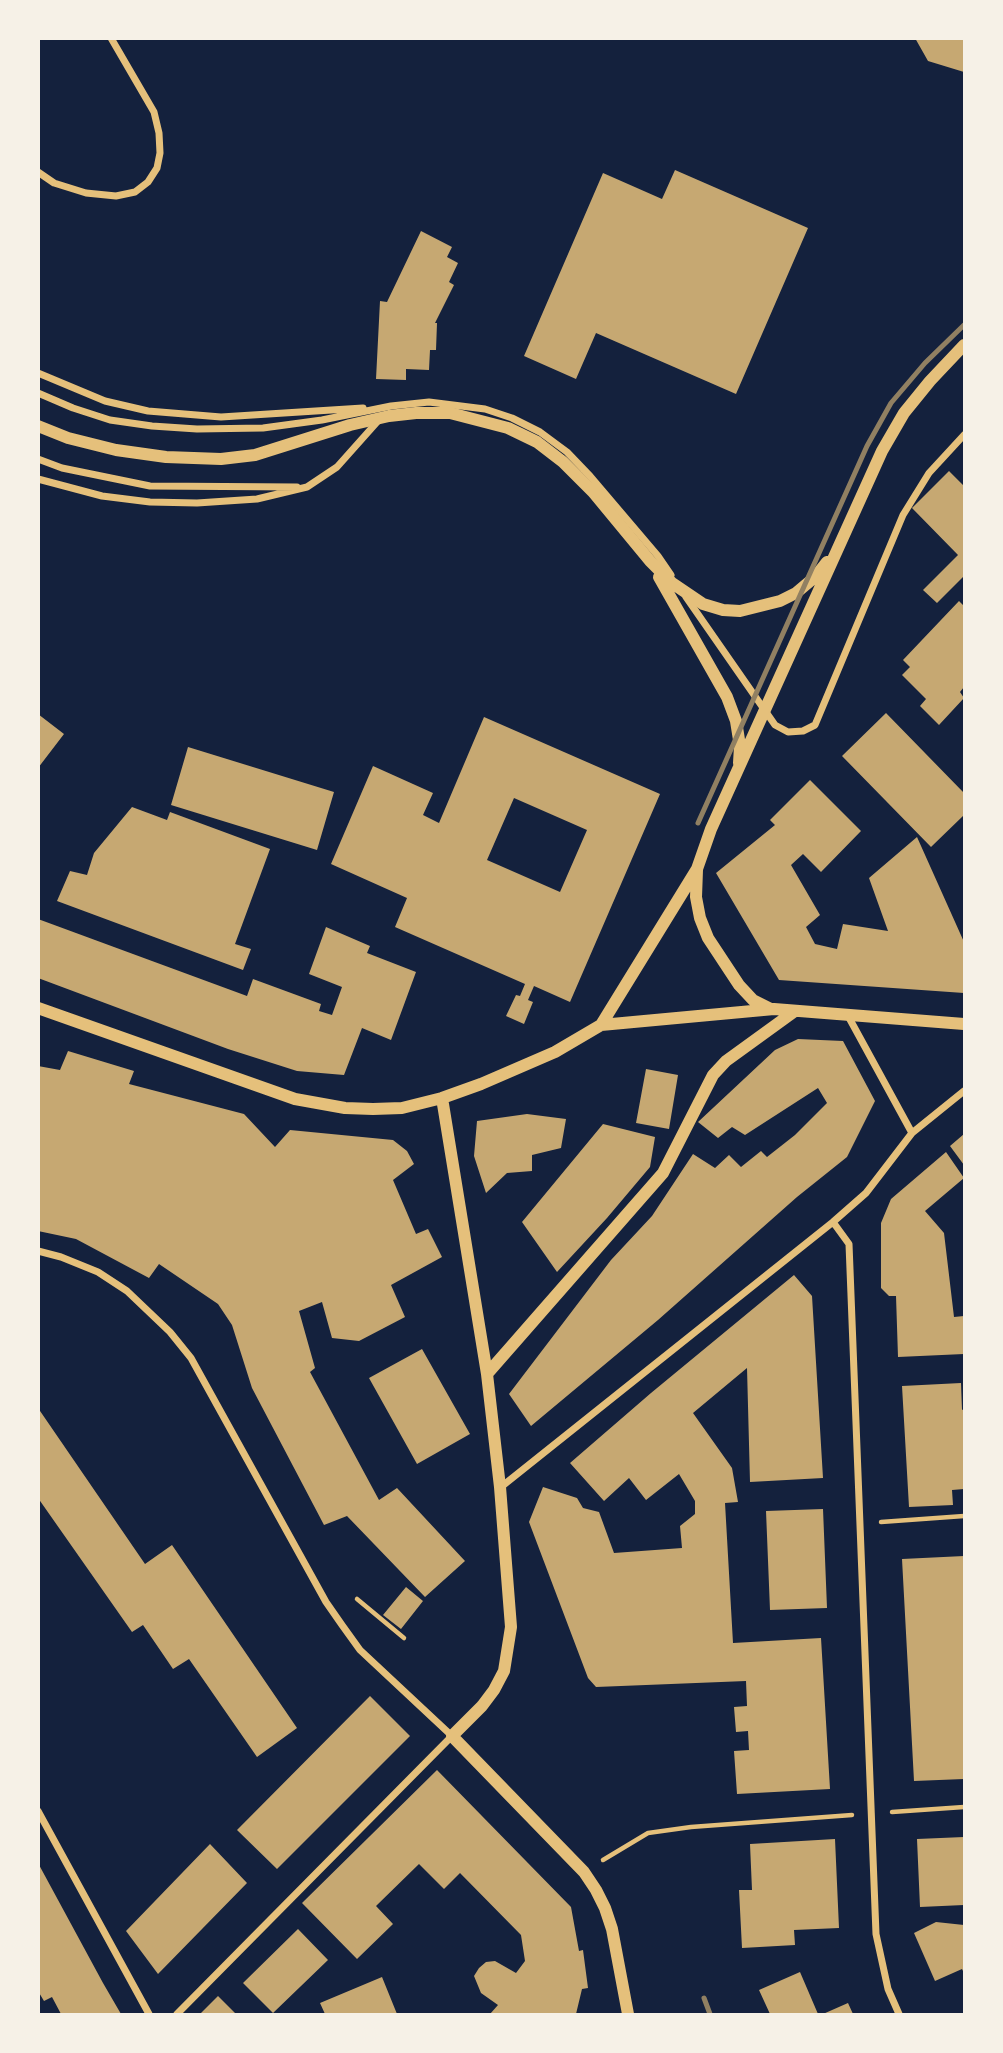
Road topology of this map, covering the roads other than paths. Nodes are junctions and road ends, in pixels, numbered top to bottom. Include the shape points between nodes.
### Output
1 (111, 38) edge
2 (38, 172) edge
3 (964, 345) edge
4 (38, 373) edge
5 (38, 393) edge
6 (391, 406) junction
7 (38, 426) edge
8 (963, 438) edge
9 (38, 459) edge
10 (38, 479) edge
11 (307, 487) junction
12 (839, 548) junction
13 (650, 561) junction
14 (739, 770) junction
15 (697, 869) junction
16 (38, 1008) edge
17 (772, 1009) junction
18 (795, 1011) junction
19 (847, 1014) junction
20 (964, 1024) edge
21 (601, 1026) junction
22 (964, 1091) edge
23 (442, 1098) junction
24 (912, 1133) junction
25 (833, 1222) junction
26 (38, 1251) edge
27 (487, 1374) junction
28 (500, 1487) junction
29 (452, 1736) junction
30 (38, 1811) edge
31 (149, 2014) edge
32 (177, 2014) edge
33 (628, 2014) edge
34 (899, 2014) edge

1 - 2 street via 154,112 159,133 157,168 135,192 116,196 86,193 54,183
3 - 12 street via 904,413
4 - 6 street via 105,401 148,411 221,417
5 - 6 street via 110,420 197,429 263,428
6 - 8 street via 429,402 485,409 540,432 567,453 658,556 775,725 788,732 815,725 903,515 929,473
6 - 11 street via 337,467
7 - 13 street via 116,450 221,459 255,455 389,416 450,413 478,419 537,442 563,462
9 - 11 street via 150,486
10 - 11 street via 102,496 150,502 257,499
12 - 13 street via 796,593 740,611 703,604
12 - 14 street
13 - 14 street via 727,697 736,721
14 - 15 street
15 - 17 street via 696,897 708,938 739,985 753,1000
15 - 21 street
16 - 23 street via 295,1098 373,1109 402,1108
17 - 18 street
17 - 21 street
18 - 19 street
18 - 27 street via 726,1060 713,1075 663,1173
19 - 20 street
19 - 24 street
21 - 23 street via 555,1052
22 - 24 street
23 - 27 street
24 - 25 street via 866,1193
25 - 28 street
25 - 34 street via 849,1244 876,1934 888,1989
26 - 29 street via 97,1272 127,1290 170,1332 191,1358 342,1625 360,1650
27 - 28 street
28 - 29 street via 509,1652 494,1690
29 - 32 street
29 - 33 street via 584,1872 605,1908
30 - 31 street

